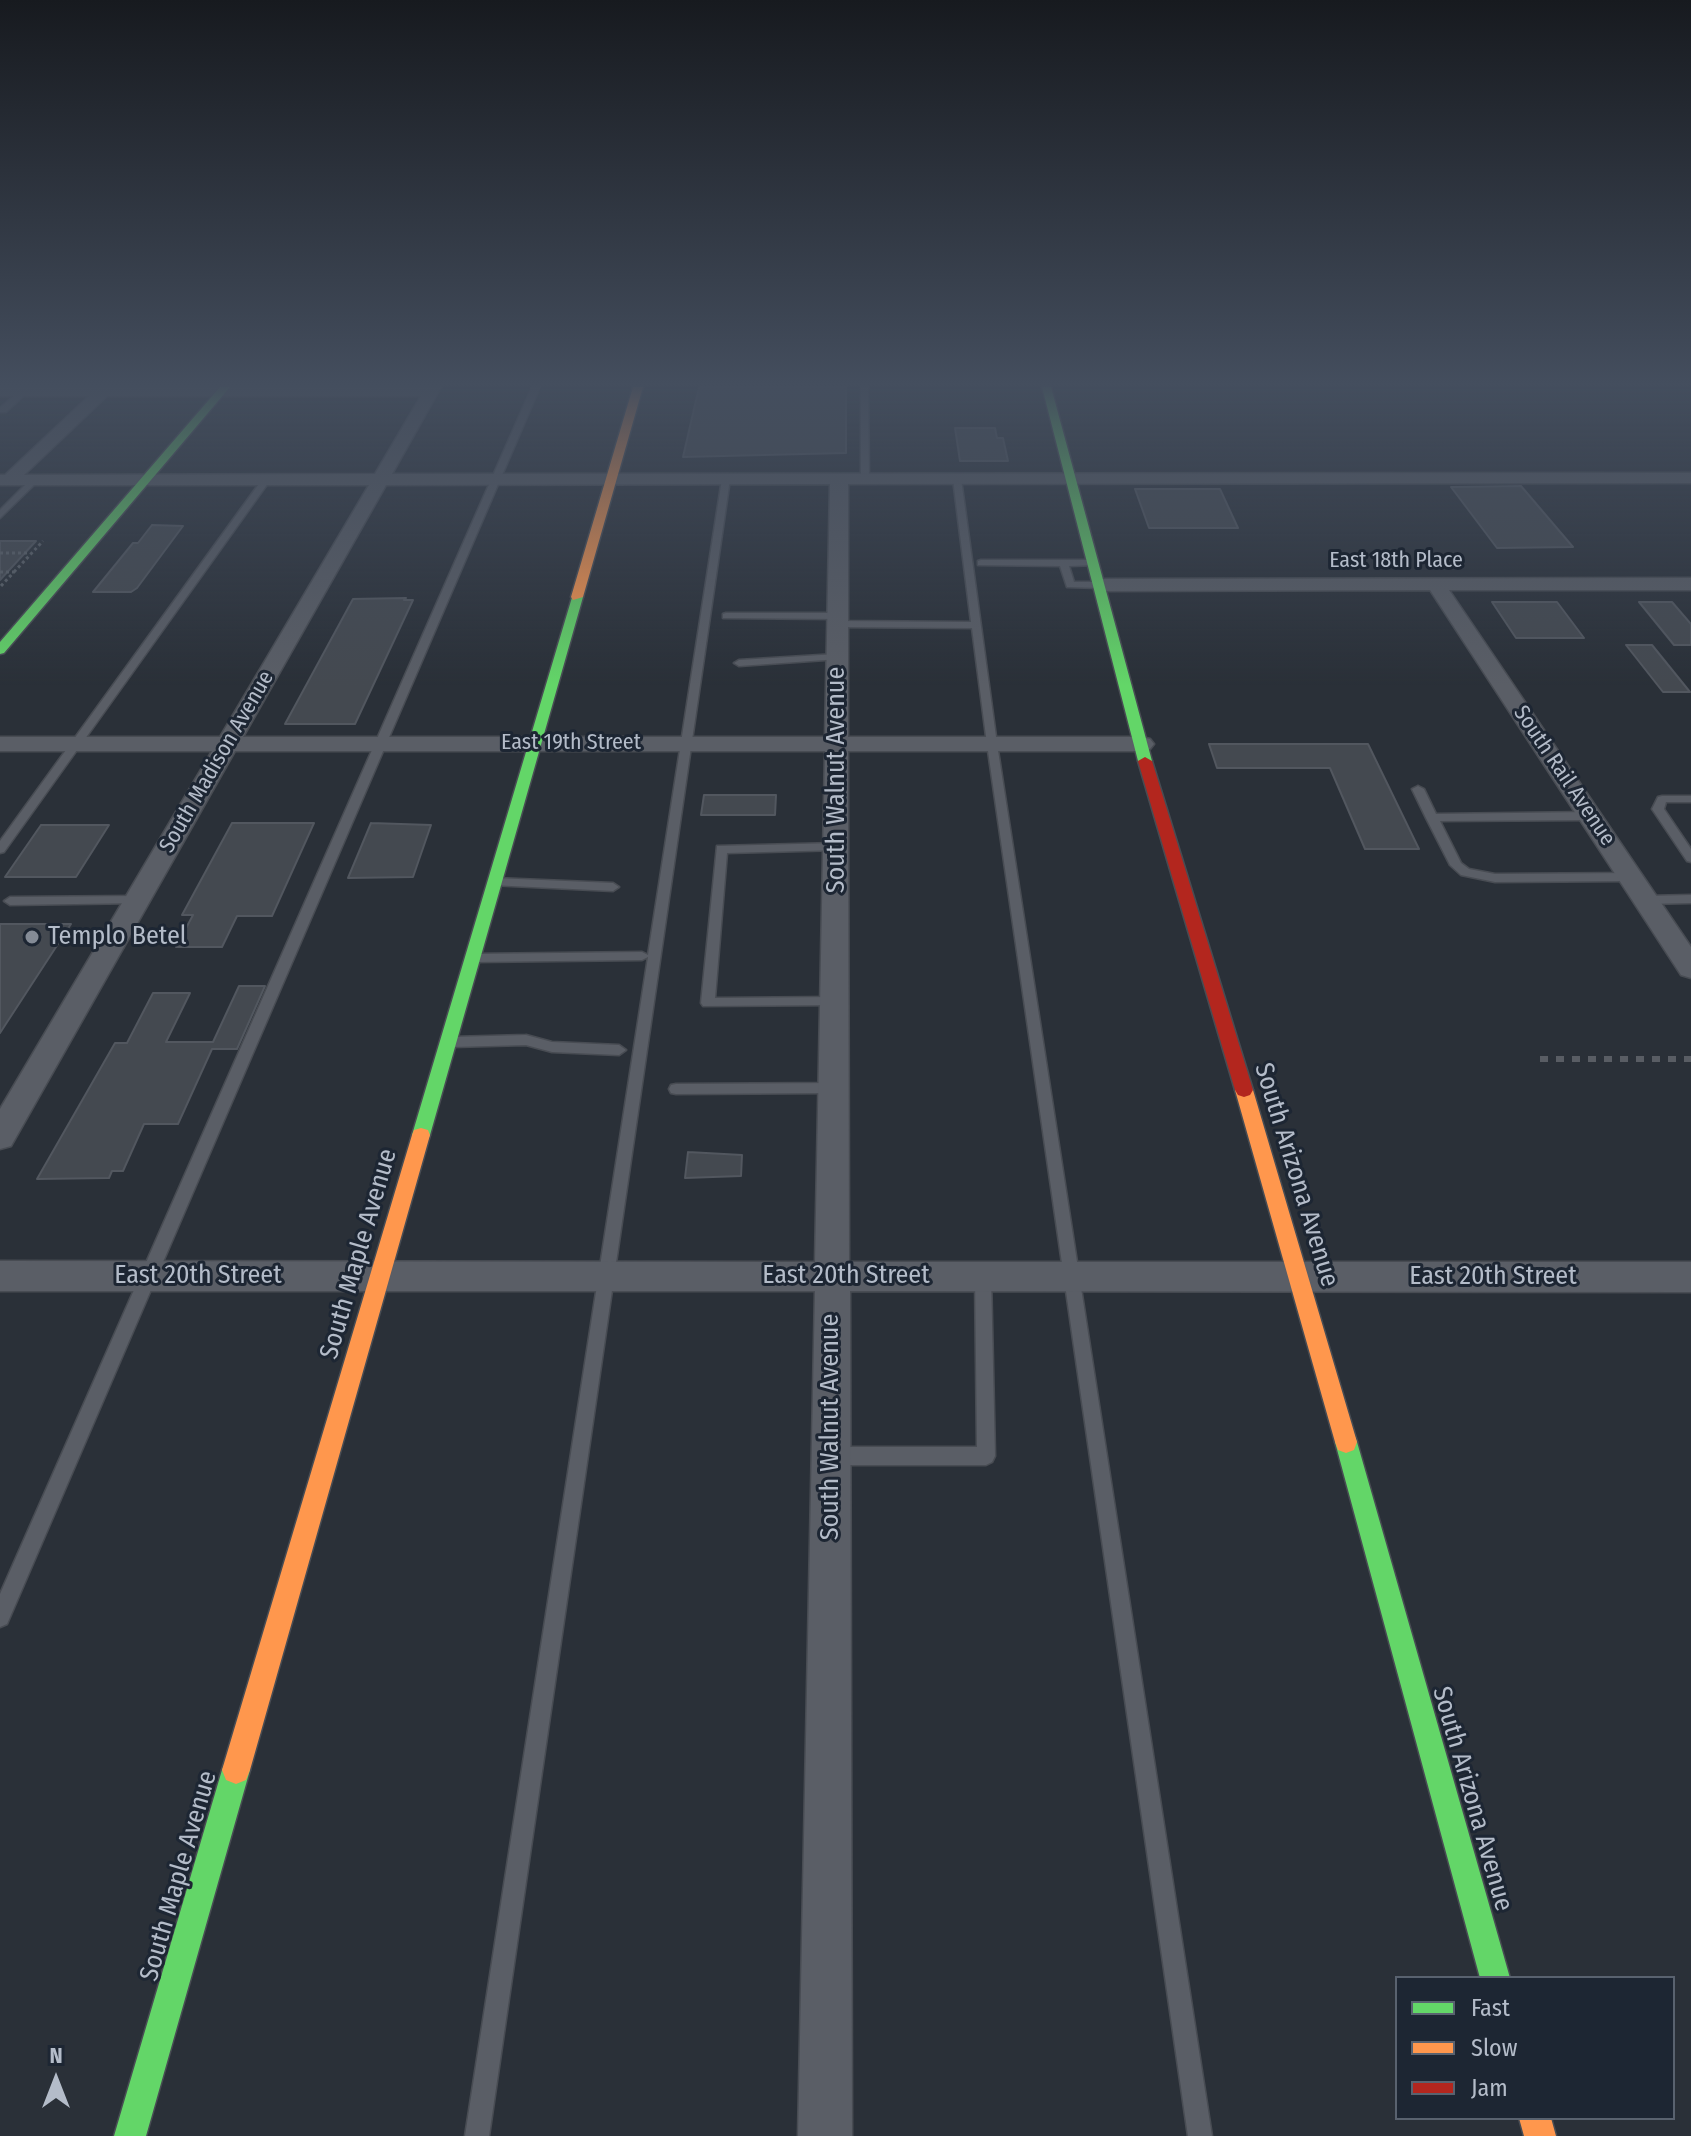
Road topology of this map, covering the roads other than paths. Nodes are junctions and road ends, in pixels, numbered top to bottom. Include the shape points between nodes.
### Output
1 (28, 487) edge
2 (140, 487) edge
3 (261, 487) edge
4 (376, 487) edge
5 (493, 487) edge
6 (609, 487) edge
7 (725, 487) edge
8 (851, 487) edge
9 (958, 487) edge
10 (1072, 487) edge
11 (0, 515) edge
12 (981, 563) dead end
13 (1064, 563) junction
14 (1094, 563) junction
15 (1691, 584) edge
16 (1101, 585) junction
17 (1436, 585) junction
18 (726, 616) dead end
19 (977, 625) junction
20 (837, 632) junction
21 (0, 650) edge
22 (739, 663) dead end
23 (228, 743) junction
24 (381, 743) junction
25 (535, 743) junction
26 (686, 743) junction
27 (0, 744) edge
28 (75, 744) junction
29 (838, 744) junction
30 (992, 744) junction
31 (1142, 744) junction
32 (1418, 789) dead end
33 (1691, 799) edge
34 (1590, 816) junction
35 (1432, 818) junction
36 (837, 847) junction
37 (0, 849) edge
38 (1691, 858) edge
39 (1631, 877) junction
40 (494, 882) junction
41 (613, 887) dead end
42 (1691, 899) edge
43 (137, 900) junction
44 (1646, 900) junction
45 (10, 901) dead end
46 (642, 956) dead end
47 (472, 958) junction
48 (1691, 968) edge
49 (835, 1002) junction
50 (448, 1042) junction
51 (619, 1050) dead end
52 (834, 1088) junction
53 (676, 1089) dead end
54 (0, 1137) edge
55 (0, 1276) edge
56 (149, 1276) junction
57 (380, 1276) junction
58 (606, 1276) junction
59 (832, 1276) junction
60 (983, 1276) junction
61 (1074, 1276) junction
62 (1691, 1277) edge
63 (1301, 1278) junction
64 (831, 1456) junction
65 (0, 1617) edge
66 (1494, 1976) edge
67 (130, 2136) edge
68 (477, 2136) edge
69 (825, 2136) edge
70 (1200, 2136) edge

1 - 11 lane
2 - 21 street
3 - 28 lane
4 - 23 street, South Madison Avenue
5 - 24 lane
6 - 25 street, South Maple Avenue
7 - 26 lane
8 - 20 street, South Walnut Avenue
9 - 19 lane
10 - 14 street, South Arizona Avenue
12 - 13 lane
13 - 14 lane
13 - 16 lane via 1070,585
14 - 16 street, South Arizona Avenue
15 - 17 street, East 18th Place
16 - 17 street, East 18th Place
16 - 31 street, South Arizona Avenue
17 - 34 street, South Rail Avenue
18 - 20 lane
19 - 20 lane
19 - 30 lane
20 - 22 lane
20 - 29 street, South Walnut Avenue
23 - 24 street, East 19th Street
23 - 28 street, East 19th Street
23 - 43 street, South Madison Avenue
24 - 25 street, East 19th Street
24 - 56 lane
25 - 26 street, East 19th Street
25 - 40 street, South Maple Avenue
26 - 29 street, East 19th Street
26 - 58 lane
27 - 28 street, East 19th Street
28 - 37 lane
29 - 30 street, East 19th Street
29 - 36 street, South Walnut Avenue
30 - 31 street, East 19th Street
30 - 61 lane
31 - 63 street, South Arizona Avenue
32 - 35 lane
33 - 38 lane via 1662,799 1658,809
34 - 35 lane
34 - 39 street, South Rail Avenue
35 - 39 lane via 1456,865 1465,872 1495,878
36 - 49 street, South Walnut Avenue
36 - 49 lane via 721,849 708,1003
39 - 44 street, South Rail Avenue
40 - 41 lane
40 - 47 street, South Maple Avenue
42 - 44 lane
43 - 45 lane
43 - 54 street, South Madison Avenue
44 - 48 street, South Rail Avenue
46 - 47 lane
47 - 50 street, South Maple Avenue
49 - 52 street, South Walnut Avenue
50 - 51 lane via 526,1040 552,1047
50 - 57 street, South Maple Avenue
52 - 53 lane
52 - 59 street, South Walnut Avenue
55 - 56 street, East 20th Street
56 - 57 street, East 20th Street
56 - 65 lane
57 - 58 street, East 20th Street
57 - 67 street, South Maple Avenue
58 - 59 street, East 20th Street
58 - 68 lane
59 - 60 street, East 20th Street
59 - 64 street, South Walnut Avenue
60 - 61 street, East 20th Street
60 - 64 lane via 986,1456
61 - 63 street, East 20th Street
61 - 70 lane
62 - 63 street, East 20th Street
63 - 66 street, South Arizona Avenue
64 - 69 street, South Walnut Avenue

